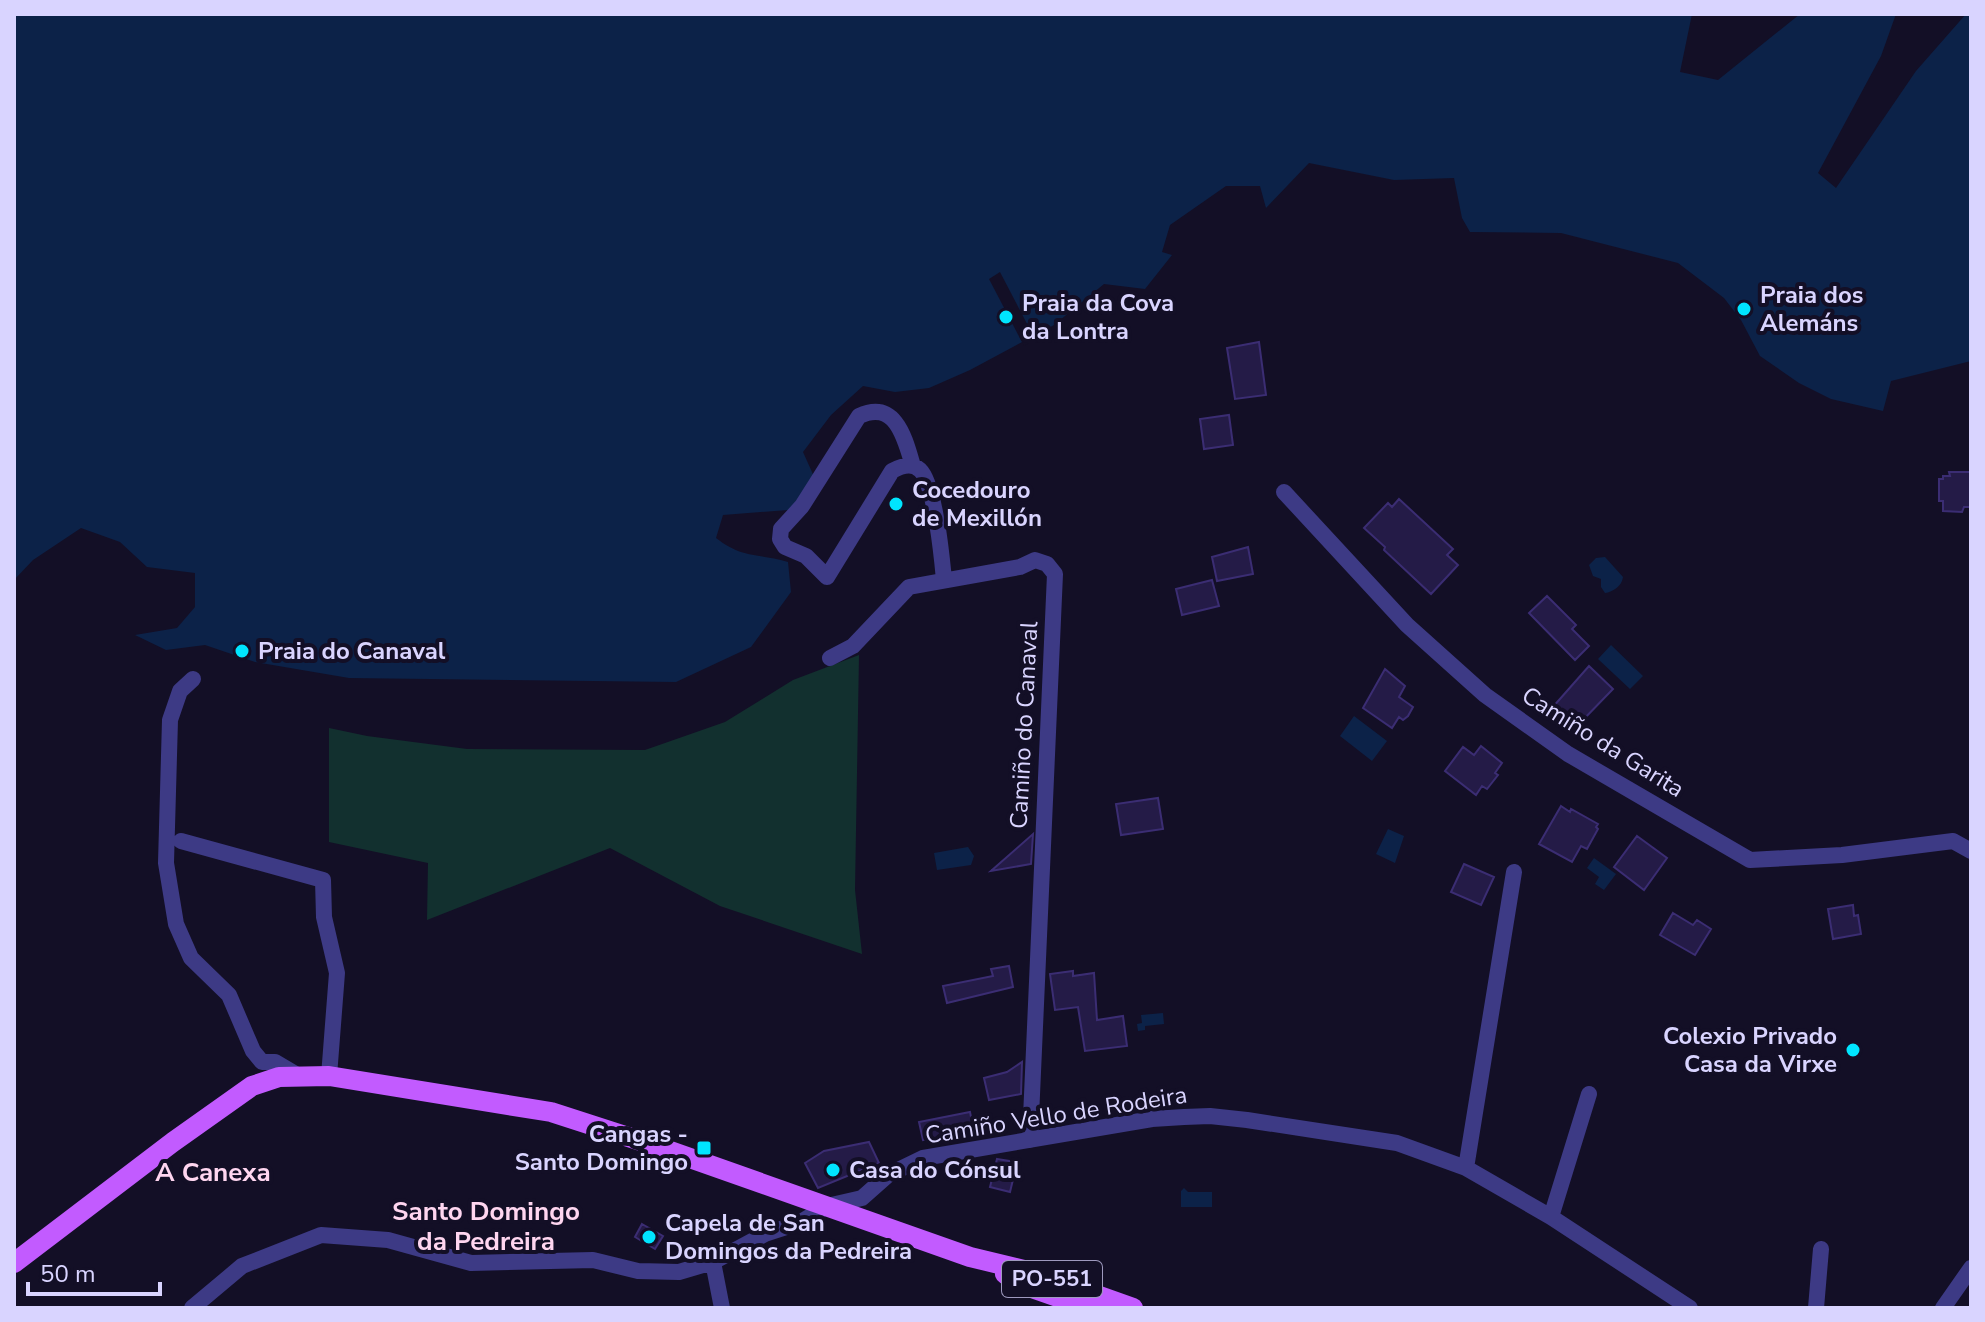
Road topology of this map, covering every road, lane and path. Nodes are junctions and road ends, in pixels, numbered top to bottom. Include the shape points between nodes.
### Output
1 (913, 466) junction
2 (1284, 492) dead end
3 (944, 580) junction
4 (830, 658) dead end
5 (193, 679) dead end
6 (181, 841) dead end
7 (1971, 851) edge
8 (1514, 872) dead end
9 (288, 1076) junction
10 (329, 1076) junction
11 (1589, 1094) dead end
12 (1030, 1140) junction
13 (1466, 1168) junction
14 (827, 1206) junction
15 (1551, 1217) junction
16 (1821, 1249) dead end
17 (970, 1257) junction
18 (713, 1262) junction
19 (14, 1263) edge
20 (1971, 1268) edge
21 (192, 1308) edge
22 (722, 1308) edge
23 (1089, 1308) edge
24 (1133, 1308) edge
25 (1690, 1308) edge
26 (1816, 1308) edge
27 (1943, 1308) edge

1 - 1 street via 892,471 827,577 780,539 781,529 802,506 859,416 871,411 887,414 904,435
1 - 3 street via 922,472 929,490
2 - 7 street, Camiño da Garita via 1407,625 1485,695 1568,754 1750,860 1953,841
3 - 4 street, Camiño do Canaval via 909,587 853,646
3 - 12 street, Camiño do Canaval via 1035,560 1055,574
5 - 9 street via 180,691 170,720 166,863 176,924 191,958 229,995 253,1051
6 - 10 street via 323,880 324,917 337,973
8 - 13 street
9 - 10 main road, PO-551
9 - 19 main road, PO-551 via 252,1086 225,1103
10 - 14 main road, PO-551 via 551,1112
11 - 15 street
12 - 13 street, Camiño Vello de Rodeira via 1152,1119 1210,1116 1397,1143
12 - 14 street, Camiño Vello de Rodeira via 923,1158 888,1175 862,1198
13 - 15 street, Camiño Vello de Rodeira
14 - 17 main road, PO-551
14 - 18 street, Camiño Vello de Rodeira
15 - 25 street, Camiño Vello de Rodeira
16 - 26 street
17 - 23 main road, PO-551 via 1032,1288
17 - 24 main road, PO-551 via 1032,1272
18 - 21 street, Camiño Vello de Rodeira via 679,1272 638,1271 593,1260 471,1263 388,1240 321,1235 242,1266
18 - 22 street
20 - 27 street

